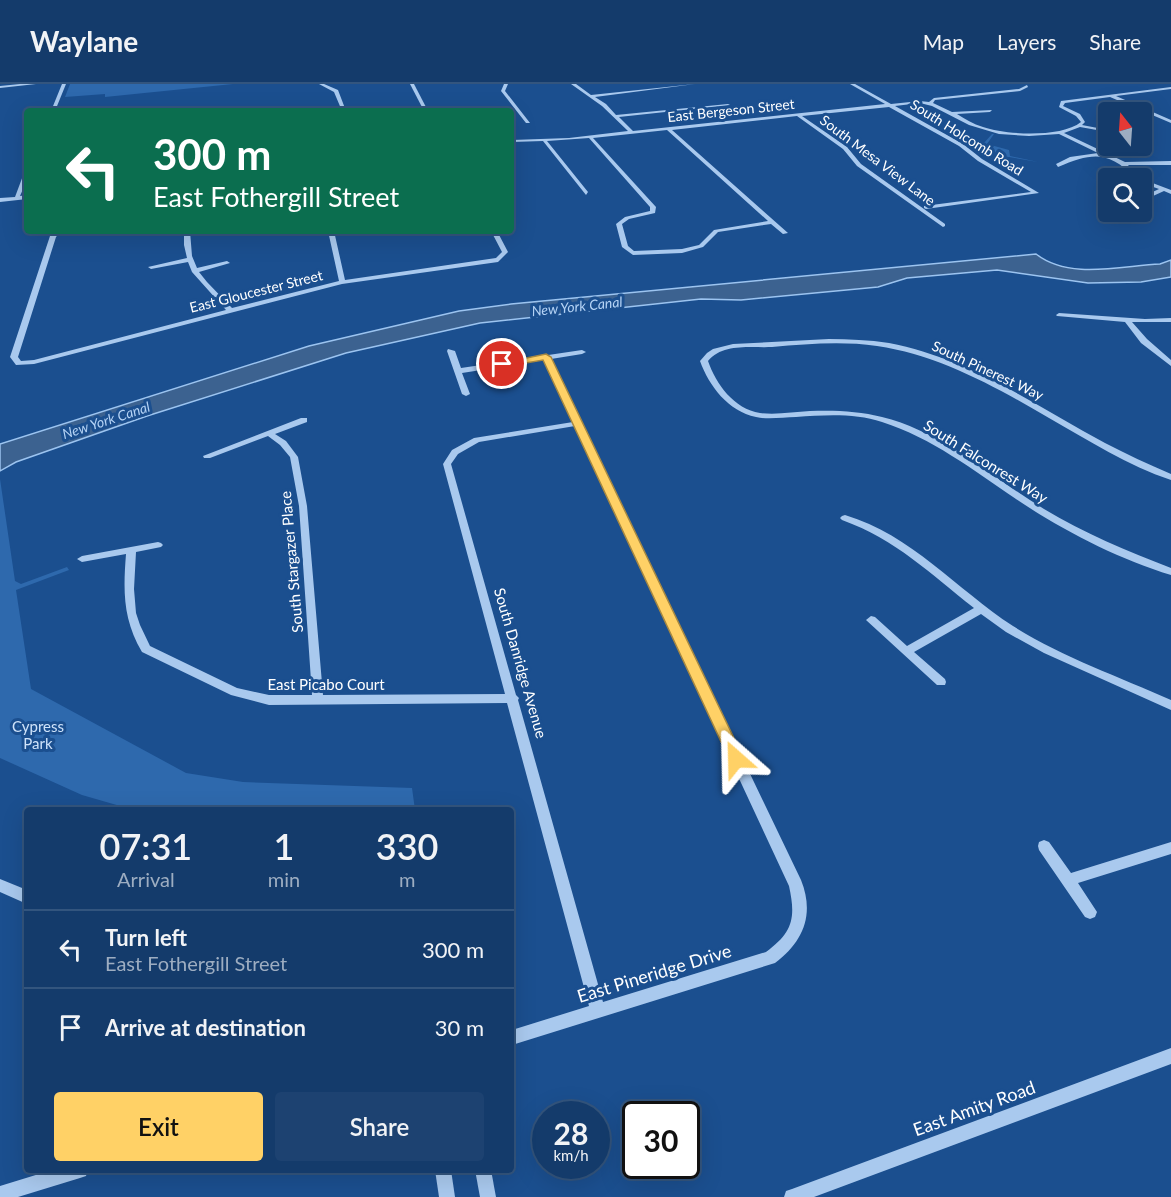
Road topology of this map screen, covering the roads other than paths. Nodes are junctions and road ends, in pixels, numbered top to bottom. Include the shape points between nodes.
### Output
1 (34, 84) edge
2 (64, 84) edge
3 (321, 84) edge
4 (412, 84) edge
5 (506, 84) edge
6 (573, 84) edge
7 (693, 84) edge
8 (852, 84) edge
9 (1027, 86) dead end
10 (0, 87) edge
11 (1171, 90) edge
12 (1108, 95) junction
13 (590, 96) junction
14 (930, 103) junction
15 (728, 105) dead end
16 (892, 105) junction
17 (54, 108) edge
18 (344, 108) edge
19 (424, 108) edge
20 (990, 111) dead end
21 (951, 113) junction
22 (798, 115) junction
23 (615, 116) junction
24 (528, 122) dead end
25 (1171, 122) edge
26 (1080, 126) junction
27 (669, 129) junction
28 (1098, 129) edge
29 (631, 132) junction
30 (1059, 132) junction
31 (590, 136) junction
32 (544, 140) junction
33 (514, 141) edge
34 (1098, 151) edge
35 (1098, 155) edge
36 (1109, 156) edge
37 (1171, 162) edge
38 (1124, 164) junction
39 (1058, 165) dead end
40 (1128, 168) edge
41 (24, 180) edge
42 (1152, 186) edge
43 (1162, 190) junction
44 (1171, 192) edge
45 (586, 193) dead end
46 (1152, 194) edge
47 (24, 197) edge
48 (17, 198) junction
49 (0, 200) edge
50 (926, 207) dead end
51 (772, 222) junction
52 (944, 225) dead end
53 (785, 233) dead end
54 (54, 234) edge
55 (187, 234) edge
56 (332, 234) edge
57 (496, 234) edge
58 (188, 260) junction
59 (227, 263) dead end
60 (151, 267) dead end
61 (194, 271) junction
62 (342, 282) junction
63 (230, 310) junction
64 (1059, 315) dead end
65 (1127, 320) junction
66 (1171, 320) edge
67 (451, 351) dead end
68 (582, 352) dead end
69 (708, 354) joint
70 (546, 357) junction
71 (1171, 364) edge
72 (458, 371) junction
73 (466, 394) dead end
74 (304, 420) dead end
75 (578, 423) junction
76 (268, 433) junction
77 (207, 456) dead end
78 (1171, 477) edge
79 (845, 518) dead end
80 (158, 545) dead end
81 (131, 550) junction
82 (82, 559) dead end
83 (1171, 572) edge
84 (981, 609) junction
85 (871, 621) dead end
86 (906, 651) junction
87 (941, 682) dead end
88 (513, 698) junction
89 (318, 700) junction
90 (1171, 705) edge
91 (1044, 846) dead end
92 (1171, 848) edge
93 (1068, 880) junction
94 (0, 885) edge
95 (24, 896) edge
96 (1090, 912) dead end
97 (598, 1011) junction
98 (514, 1036) edge
99 (1171, 1056) edge
100 (70, 1173) edge
101 (443, 1173) edge
102 (484, 1173) edge
103 (0, 1194) edge
104 (447, 1197) edge
105 (488, 1197) edge
106 (792, 1197) edge

1 - 10 street
2 - 17 street
3 - 18 street via 336,92
4 - 19 street
5 - 24 street via 503,91
6 - 13 street
7 - 13 street
8 - 16 street, South Holcomb Road
9 - 14 street via 934,99
11 - 12 street
12 - 25 street
12 - 26 street via 1060,104 1082,118
13 - 23 street
14 - 16 street, East Bergeson Street
14 - 21 street, East Bergeson Street
15 - 23 street
16 - 22 street, East Bergeson Street
16 - 50 street, South Holcomb Road via 1036,193
20 - 21 street, East Bergeson Street
21 - 30 street, East Bergeson Street via 999,133
22 - 27 street, East Bergeson Street
22 - 52 street, South Mesa View Lane via 845,148 859,165
23 - 29 street
26 - 28 street, East Bergeson Street
26 - 30 street, East Bergeson Street
27 - 29 street, East Bergeson Street
27 - 51 street
29 - 31 street, East Bergeson Street
30 - 34 street
31 - 32 street, East Bergeson Street
31 - 51 street via 652,207 653,212 619,224 625,247 633,253 682,251 700,246 716,231
32 - 33 street, East Bergeson Street
32 - 45 street
35 - 39 street via 1072,158
36 - 38 street
37 - 38 street
38 - 40 street
41 - 48 street
42 - 43 street
43 - 44 street
43 - 46 street
47 - 48 street
48 - 49 street
51 - 53 street
54 - 63 street, East Gloucester Street via 14,357 19,363
55 - 58 street
56 - 62 street
57 - 62 street, East Gloucester Street via 505,252 490,261
58 - 60 street
58 - 61 street
59 - 61 street
61 - 63 street
62 - 63 street, East Gloucester Street
64 - 65 street
65 - 66 street
65 - 71 street
67 - 72 street
68 - 70 street
69 - 78 street, South Pinerest Way via 727,348 830,341 906,350 983,380 1125,458
69 - 83 street, South Falconrest Way via 706,367 732,404 745,412 762,416 834,412 901,425 1071,528
70 - 72 street
70 - 75 street
72 - 73 street
74 - 76 street
75 - 88 street, South Danridge Avenue via 477,440 455,452 447,464
75 - 97 street, East Pineridge Drive via 796,885 801,908 798,930 786,948 770,958
76 - 77 street
76 - 89 street, South Stargazer Place via 290,450 300,487
79 - 84 street via 890,537
80 - 81 street
81 - 82 street
81 - 89 street, East Picabo Court via 128,601 138,638 146,649 251,698
84 - 86 street
84 - 90 street via 1028,640
85 - 86 street
86 - 87 street
88 - 89 street, East Picabo Court
88 - 97 street, South Danridge Avenue
91 - 93 street
92 - 93 street
93 - 96 street
94 - 95 street
97 - 98 street, East Pineridge Drive
99 - 106 street, East Amity Road
100 - 103 street
101 - 104 street
102 - 105 street

